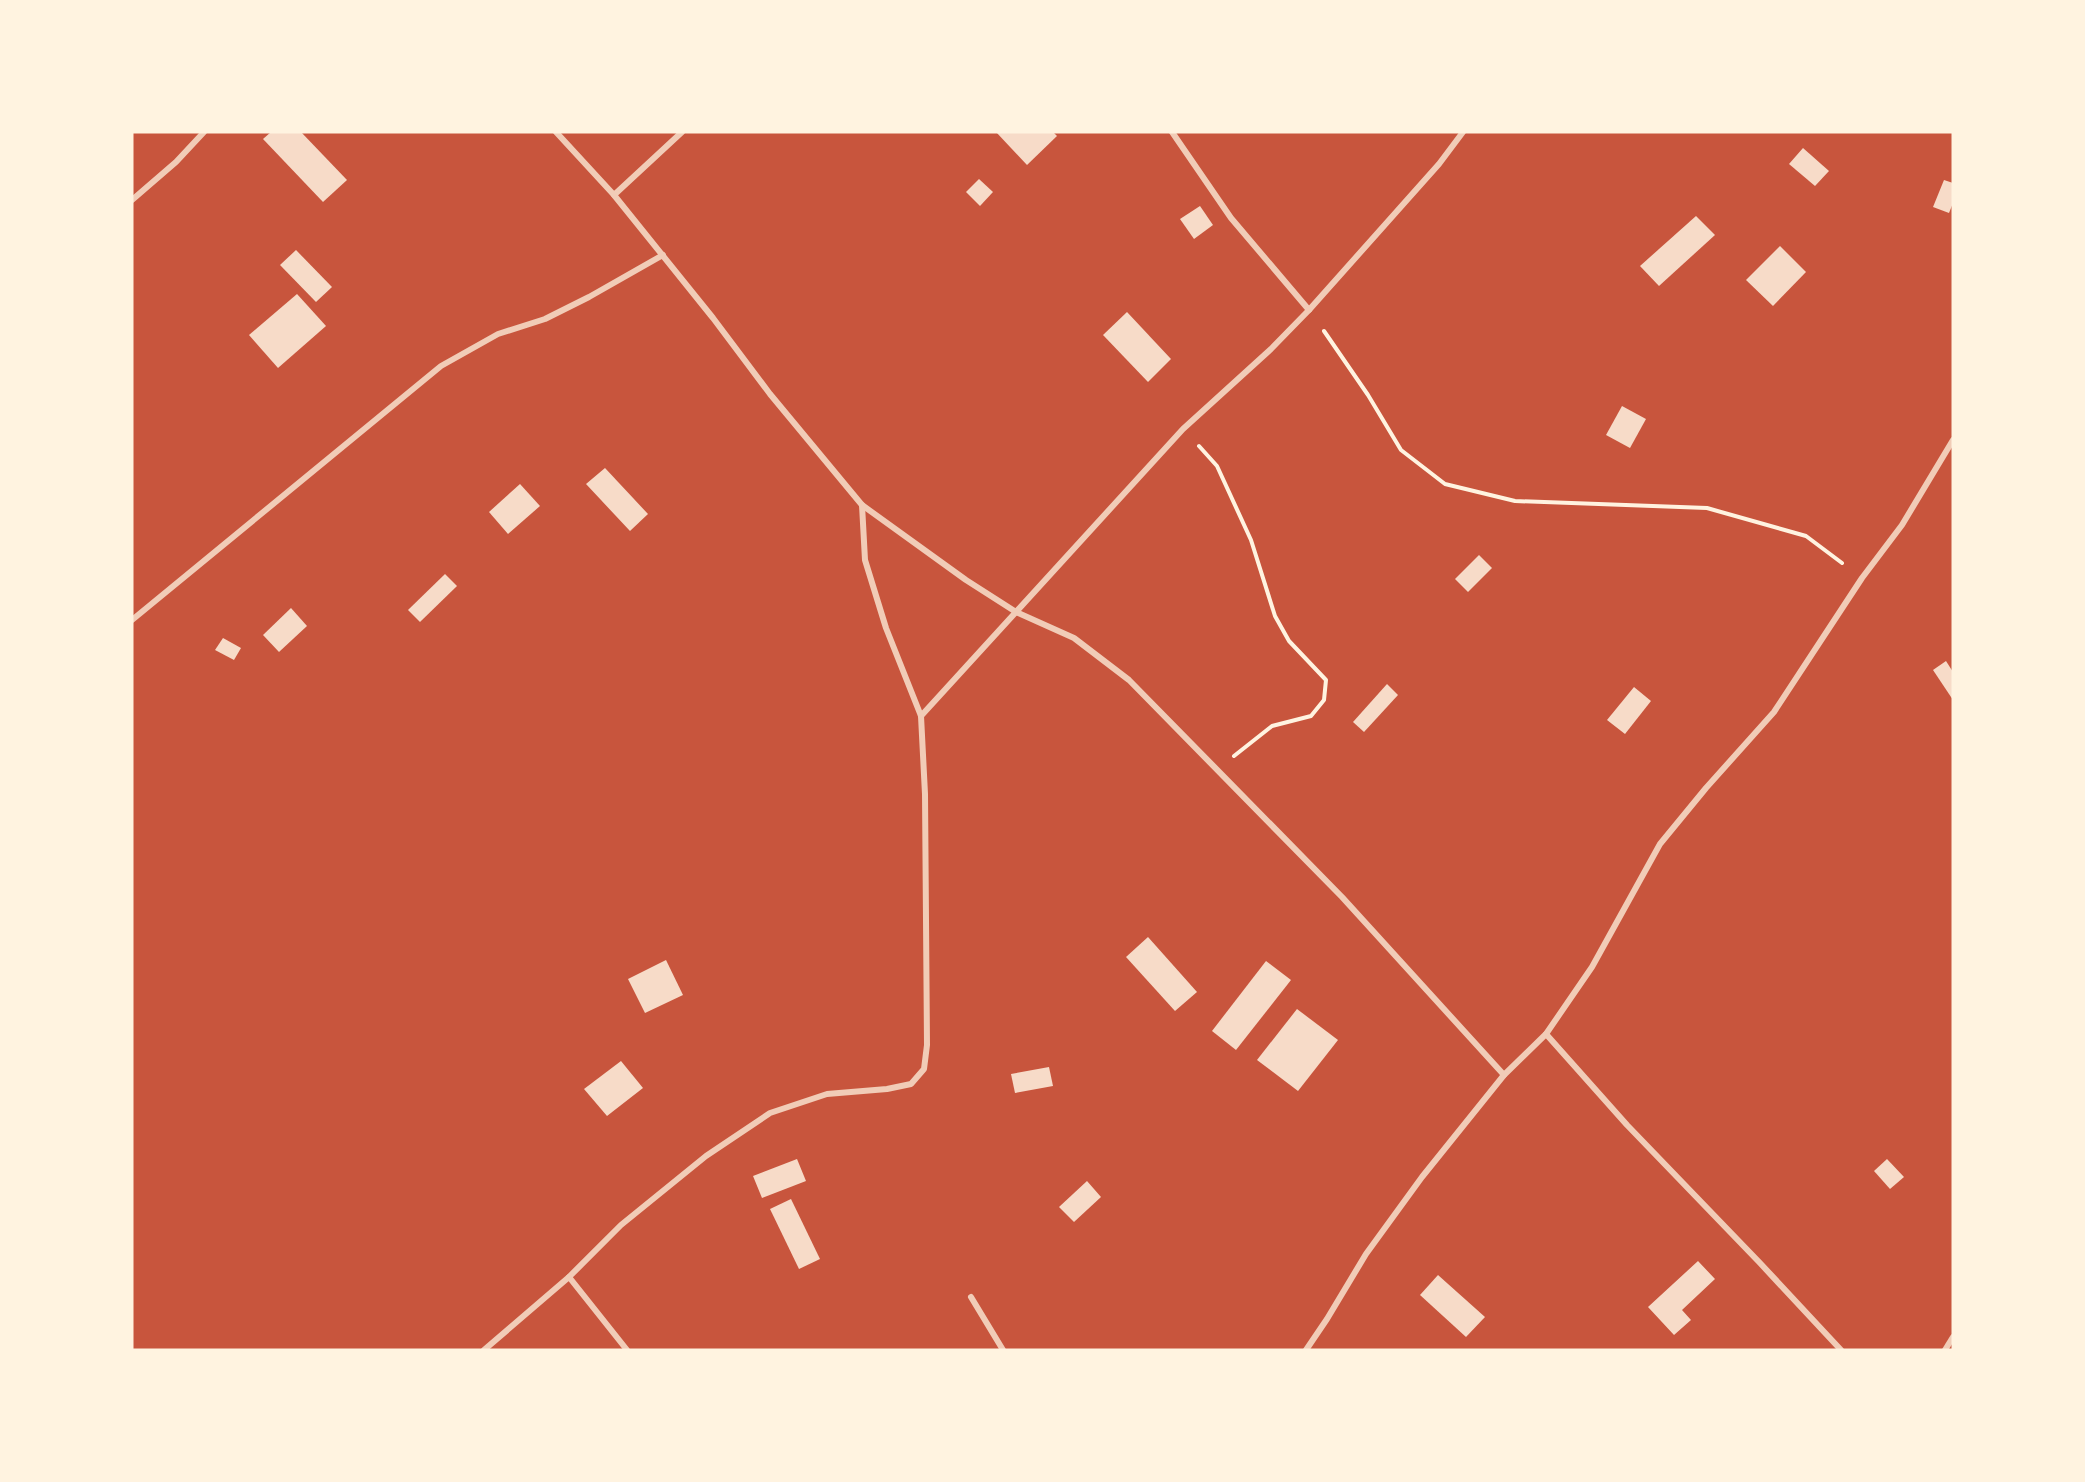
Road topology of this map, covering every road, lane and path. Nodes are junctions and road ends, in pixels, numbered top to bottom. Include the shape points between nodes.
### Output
1 (204, 132) edge
2 (556, 132) edge
3 (682, 132) edge
4 (1172, 132) edge
5 (1463, 132) edge
6 (614, 195) junction
7 (132, 200) edge
8 (663, 255) junction
9 (1309, 310) junction
10 (1183, 429) junction
11 (1953, 440) edge
12 (862, 505) junction
13 (1862, 578) junction
14 (1016, 612) junction
15 (132, 620) edge
16 (921, 716) junction
17 (1217, 769) junction
18 (1546, 1034) junction
19 (1504, 1075) junction
20 (569, 1277) junction
21 (970, 1297) dead end
22 (1953, 1337) edge
23 (484, 1350) edge
24 (627, 1350) edge
25 (1003, 1350) edge
26 (1306, 1350) edge
27 (1841, 1350) edge
28 (1945, 1350) edge

1 - 7 street
2 - 6 street
3 - 6 street
4 - 9 street via 1231,218
5 - 9 street
6 - 8 street
8 - 12 street
8 - 15 street via 580,302 545,319 498,334 441,366
9 - 10 street
9 - 13 path via 1401,450 1445,484 1515,501 1707,508 1806,536
10 - 14 street
10 - 17 path via 1217,466 1251,540 1275,616 1289,641 1326,680 1324,700 1311,716 1272,726
11 - 13 street via 1902,525
12 - 14 street
12 - 16 street via 865,560 886,628
13 - 18 street via 1774,712 1660,844 1592,968
14 - 16 street
14 - 17 street via 1074,638 1129,680
16 - 20 street via 925,794 924,1069 911,1084 827,1094 770,1113 706,1156 621,1225
17 - 19 street via 1342,897
18 - 19 street
18 - 27 street
19 - 26 street via 1366,1254
20 - 23 street
20 - 24 street
21 - 25 street
22 - 28 street

